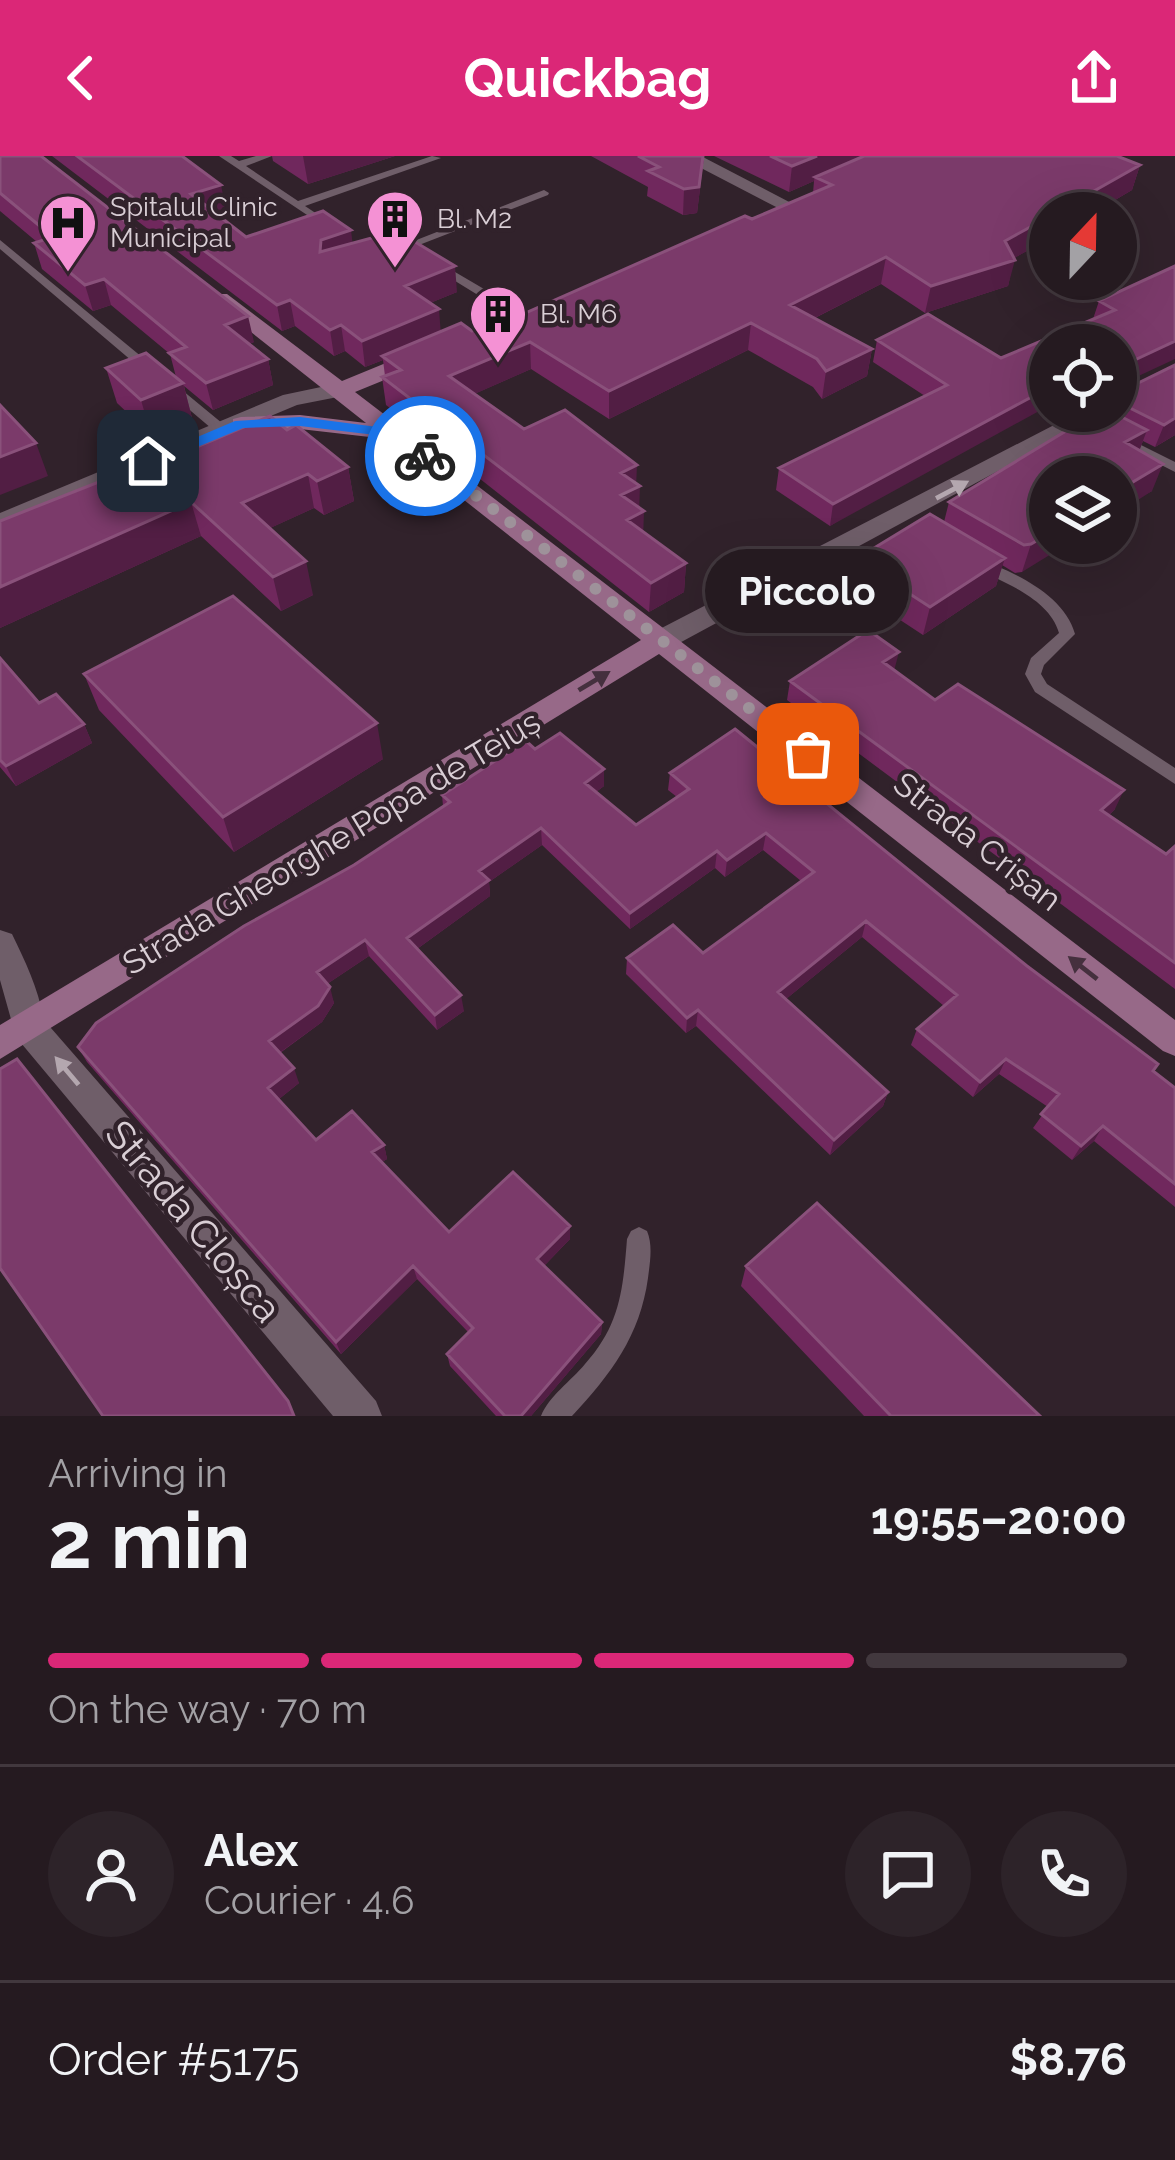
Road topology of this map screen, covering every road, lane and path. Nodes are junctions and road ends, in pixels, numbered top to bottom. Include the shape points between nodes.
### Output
1 (224, 156) edge
2 (267, 156) edge
3 (687, 156) edge
4 (436, 158) edge
5 (237, 165) junction
6 (544, 193) dead end
7 (796, 201) joint
8 (297, 205) junction
9 (765, 214) edge
10 (336, 231) edge
11 (0, 243) edge
12 (405, 247) junction
13 (375, 258) edge
14 (196, 280) edge
15 (521, 316) edge
16 (440, 349) edge
17 (340, 390) junction
18 (232, 428) junction
19 (1063, 432) edge
20 (1118, 432) edge
21 (396, 434) junction
22 (1175, 468) edge
23 (0, 522) edge
24 (958, 551) edge
25 (662, 640) junction
26 (1175, 777) edge
27 (0, 944) edge
28 (14, 1035) edge
29 (1175, 1040) edge
30 (639, 1239) dead end
31 (361, 1416) edge
32 (554, 1416) edge

1 - 5 lane
2 - 5 lane
3 - 7 street
4 - 8 lane
5 - 8 lane
6 - 12 lane
7 - 9 main road
8 - 10 lane
11 - 18 lane
12 - 13 lane
12 - 15 lane
14 - 17 main road, Strada Crișan
16 - 17 main road
17 - 18 street via 291,400
17 - 21 main road, Strada Crișan
18 - 21 main road via 300,422
18 - 23 street
25 -> 19 street via 911,523
20 - 22 lane
21 - 25 main road, Strada Crișan
24 - 26 lane via 1052,607 1066,624 1067,634 1037,662 1041,688
28 -> 25 main road, Strada Gheorghe Popa de Teiuș
29 -> 25 main road, Strada Crișan
27 - 28 street via 21,989
31 -> 28 street, Strada Cloșca
30 - 32 lane via 628,1329

